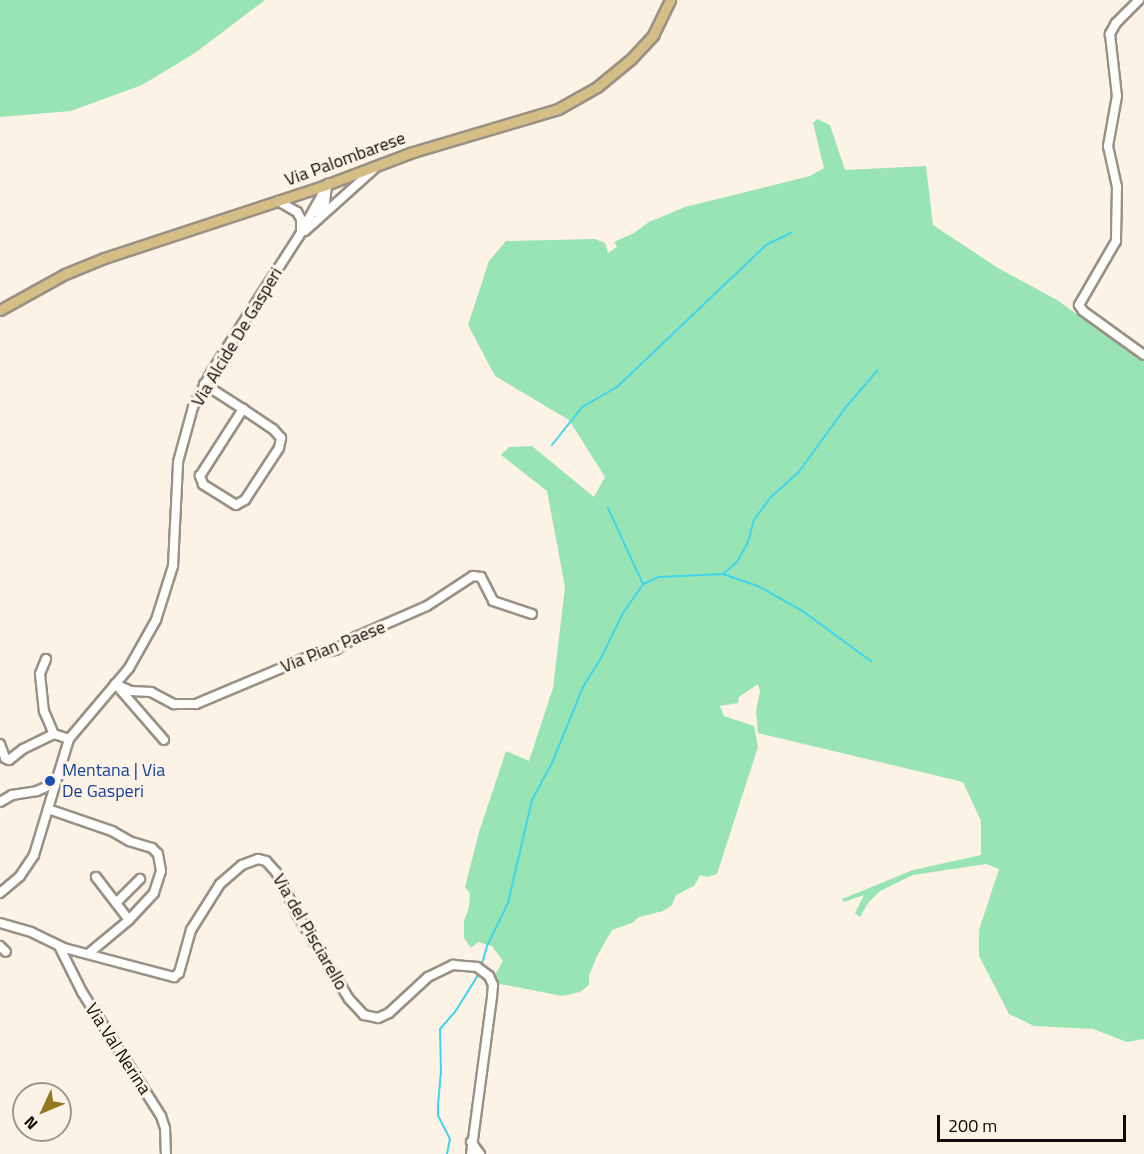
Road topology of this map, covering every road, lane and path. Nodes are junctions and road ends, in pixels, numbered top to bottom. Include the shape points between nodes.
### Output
1 (670, 0) edge
2 (1139, 0) edge
3 (380, 164) junction
4 (328, 184) junction
5 (278, 201) junction
6 (314, 222) junction
7 (299, 236) junction
8 (0, 310) edge
9 (1144, 355) edge
10 (204, 384) junction
11 (243, 409) junction
12 (532, 614) dead end
13 (46, 659) dead end
14 (116, 684) junction
15 (54, 734) junction
16 (69, 739) junction
17 (164, 740) dead end
18 (0, 744) edge
19 (55, 783) junction
20 (0, 802) edge
21 (48, 809) junction
22 (96, 877) dead end
23 (140, 879) dead end
24 (0, 893) edge
25 (116, 903) junction
26 (129, 920) junction
27 (0, 923) edge
28 (59, 946) junction
29 (87, 954) junction
30 (471, 1142) junction
31 (166, 1154) edge
32 (471, 1154) edge
33 (480, 1154) edge

1 - 3 main road, Via Palombarese via 639,51 606,80 574,100 544,114
2 - 9 street via 1114,25 1109,36 1117,96 1108,146 1117,187 1116,241 1079,305
3 - 4 main road, Via Palombarese
3 - 6 street, Via Alcide De Gasperi
4 - 5 main road, Via Palombarese
4 - 6 street, Via Alcide De Gasperi via 325,202
4 - 7 street, Via Alcide De Gasperi
5 - 7 street via 300,216
5 - 8 main road, Via Palombarese via 89,263
6 - 7 street, Via Alcide De Gasperi
7 - 10 street, Via Alcide De Gasperi
10 - 11 street
10 - 14 street, Via Alcide De Gasperi via 189,417 179,456 174,557 166,592 145,642
11 - 11 street via 277,431 282,441 245,500 236,505 203,484 200,476
12 - 14 street, Via Pian Paese via 493,601 482,579 475,576 427,606 335,650 315,654 194,704 174,704 152,692 131,691
13 - 15 street via 40,672 42,700
14 - 16 street, Via Alcide De Gasperi
14 - 17 street
15 - 16 street
15 - 18 street via 25,747 9,760
16 - 19 street, Via Alcide De Gasperi
19 - 20 street
19 - 21 street, Via Alcide De Gasperi
21 - 24 street, Via Alcide De Gasperi via 29,864
21 - 26 street via 112,831 157,852 161,869 158,887
22 - 25 street
23 - 25 street
25 - 26 street
26 - 29 street
27 - 28 street, Via del Pisciarello
28 - 29 street, Via del Pisciarello
28 - 31 street, Via Val Nerina via 86,998 161,1116
29 - 30 street, Via del Pisciarello via 176,976 189,933 217,889 236,868 260,859 274,869 349,999 366,1016 378,1018 389,1013 440,969 460,964 479,968 491,979 493,990
30 - 32 street, Via del Pisciarello
30 - 33 street

